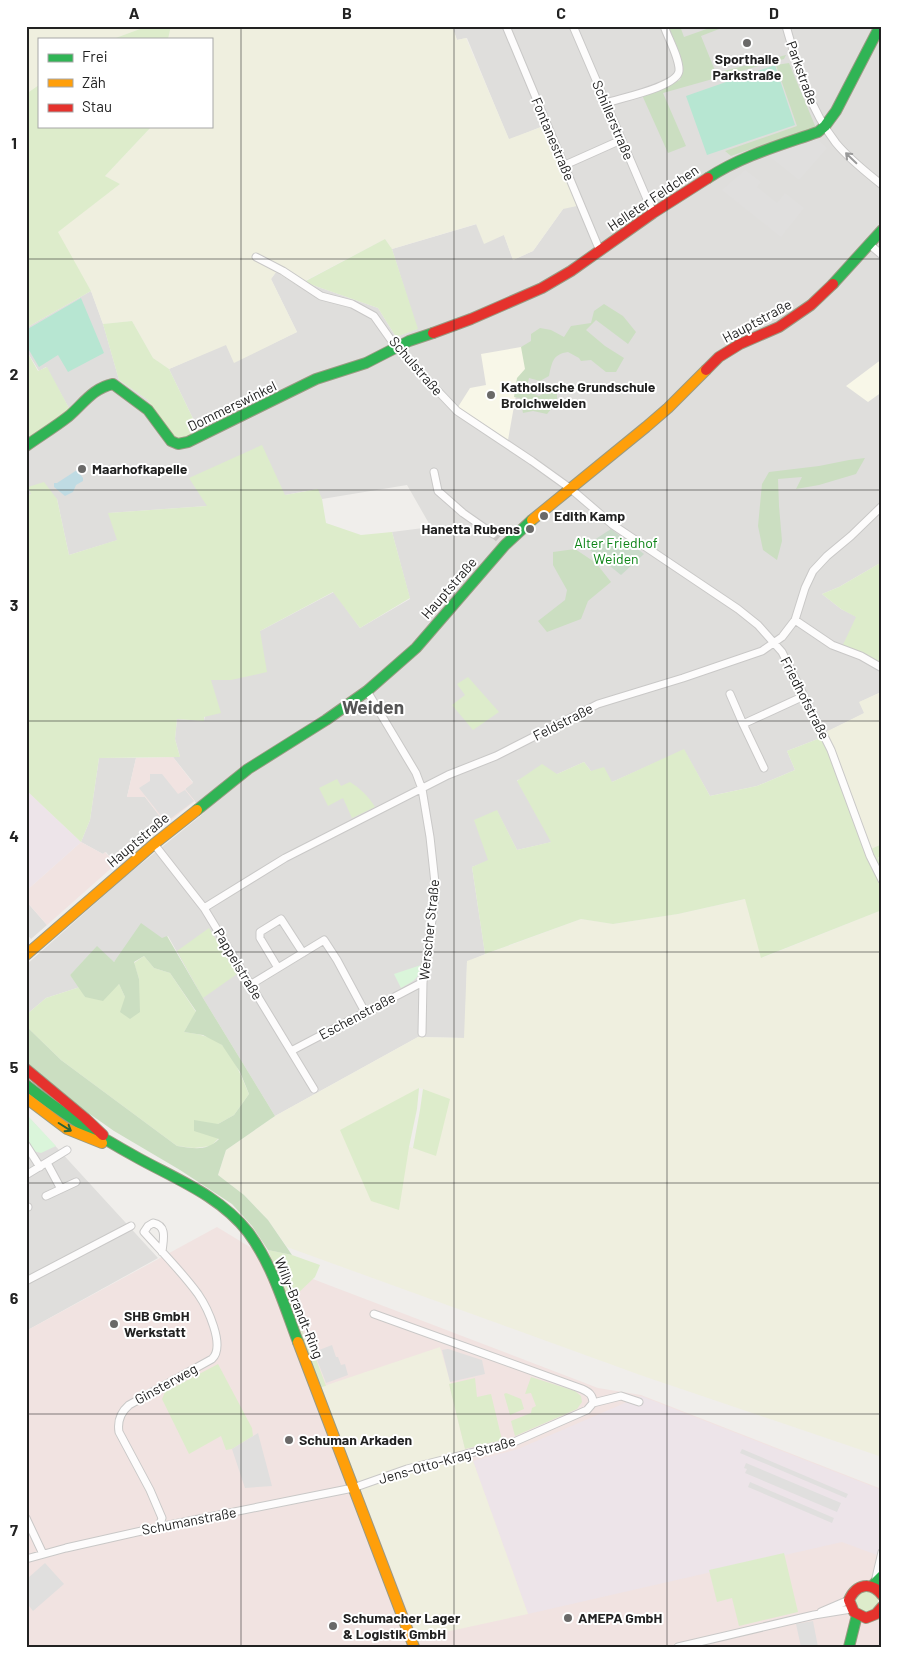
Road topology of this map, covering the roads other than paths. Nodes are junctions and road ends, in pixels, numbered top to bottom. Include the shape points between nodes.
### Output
1 (506, 26) edge
2 (573, 26) edge
3 (664, 26) edge
4 (786, 26) edge
5 (880, 26) edge
6 (606, 103) junction
7 (825, 126) junction
8 (621, 140) junction
9 (564, 165) junction
10 (882, 185) edge
11 (653, 213) junction
12 (882, 230) edge
13 (869, 244) junction
14 (600, 251) junction
15 (882, 255) edge
16 (256, 257) dead end
17 (396, 347) junction
18 (26, 446) edge
19 (434, 472) dead end
20 (570, 489) junction
21 (882, 506) edge
22 (493, 534) tunnel mouth
23 (795, 620) junction
24 (774, 644) junction
25 (882, 668) edge
26 (367, 692) junction
27 (730, 694) dead end
28 (804, 696) junction
29 (743, 724) junction
30 (764, 768) dead end
31 (422, 789) junction
32 (154, 844) junction
33 (882, 880) edge
34 (204, 908) junction
35 (302, 953) junction
36 (26, 955) edge
37 (278, 968) junction
38 (423, 982) junction
39 (250, 985) junction
40 (365, 1012) junction
41 (422, 1033) dead end
42 (290, 1051) junction
43 (26, 1069) edge
44 (26, 1085) edge
45 (314, 1089) dead end
46 (26, 1098) edge
47 (109, 1142) junction
48 (26, 1145) edge
49 (120, 1148) junction
50 (67, 1150) dead end
51 (44, 1165) junction
52 (26, 1175) edge
53 (76, 1182) dead end
54 (61, 1189) junction
55 (46, 1196) dead end
56 (131, 1226) dead end
57 (162, 1252) dead end
58 (26, 1281) edge
59 (374, 1314) dead end
60 (639, 1402) dead end
61 (593, 1403) junction
62 (353, 1488) junction
63 (26, 1518) edge
64 (160, 1527) junction
65 (882, 1552) edge
66 (44, 1554) junction
67 (26, 1559) edge
68 (879, 1586) edge
69 (881, 1609) edge
70 (856, 1610) junction
71 (414, 1647) edge
72 (678, 1647) edge
73 (849, 1647) edge
74 (853, 1647) edge

1 - 9 street, Fontanestraße
2 - 6 street, Schillerstraße
3 - 6 street via 679,64 678,75 655,88
4 - 7 street, Parkstraße via 804,85
5 - 7 street, Helleter Feldchen
6 - 8 street, Schillerstraße
10 -> 7 street, Parkstraße via 845,152
7 - 11 street, Helleter Feldchen via 818,132 730,165
8 - 9 street
8 - 11 street, Schillerstraße
9 - 14 street, Fontanestraße
11 - 14 street, Helleter Feldchen
12 - 13 street, Hauptstraße
13 - 15 street
13 - 20 street, Hauptstraße via 811,305 780,327 719,357 661,414
14 - 17 street, Helleter Feldchen via 526,295
16 - 17 street, Schulstraße via 321,296 352,304 374,316
17 - 18 street, Dommerswinkel via 366,363 316,379 182,444 171,441 148,410 113,384 98,389 69,416
17 - 20 street, Schulstraße via 456,411
19 - 22 street via 438,491
20 - 24 street, Friedhofstraße via 614,526 751,619
20 - 26 street, Hauptstraße via 503,543 416,648
21 - 23 street, Feldstraße via 813,572
23 - 24 street, Feldstraße
23 - 25 street via 832,645
24 - 28 street, Friedhofstraße via 782,652
24 - 31 street, Feldstraße via 753,654 598,704
26 - 31 street, Werscher Straße via 410,762
26 - 32 street, Hauptstraße via 248,769
27 - 29 street
28 - 29 street
28 - 33 street, Friedhofstraße via 831,750
29 - 30 street
31 - 34 street, Feldstraße via 285,858
31 - 38 street, Werscher Straße via 435,883
32 - 34 street, Pappelstraße
32 - 36 street, Hauptstraße
34 - 39 street, Pappelstraße
35 - 37 street
35 - 37 street via 281,919 260,932 260,938
35 - 40 street via 324,940
37 - 39 street
38 - 40 street, Eschenstraße
38 - 41 street, Werscher Straße
39 - 42 street, Pappelstraße
40 - 42 street, Eschenstraße
42 - 45 street, Pappelstraße
43 - 47 street via 93,1124
44 - 47 street, Willy-Brandt-Ring via 67,1117
46 -> 49 street via 67,1129
47 - 49 street, Willy-Brandt-Ring
48 - 51 street
49 - 62 street, Willy-Brandt-Ring via 197,1189 237,1219 253,1240 274,1280
50 - 51 street
51 - 52 street
51 - 54 street
53 - 54 street
54 - 55 street
56 - 58 street
57 - 64 street, Ginsterweg via 202,1301 215,1332 217,1348 212,1359 130,1404 120,1416 119,1432 150,1490 162,1518
59 - 61 street via 582,1389 589,1392
60 - 61 street, Jens-Otto-Krag-Straße via 622,1396
61 - 62 street, Jens-Otto-Krag-Straße via 587,1410 514,1442 407,1469
62 - 64 street, Schumanstraße
62 - 71 street, Willy-Brandt-Ring
63 - 66 street
64 - 66 street, Schumanstraße
65 - 68 street
66 - 67 street, Schumanstraße
68 - 70 street via 857,1587 851,1595
69 - 70 street via 875,1616
70 - 72 street via 814,1615
70 - 73 street
70 - 74 street

